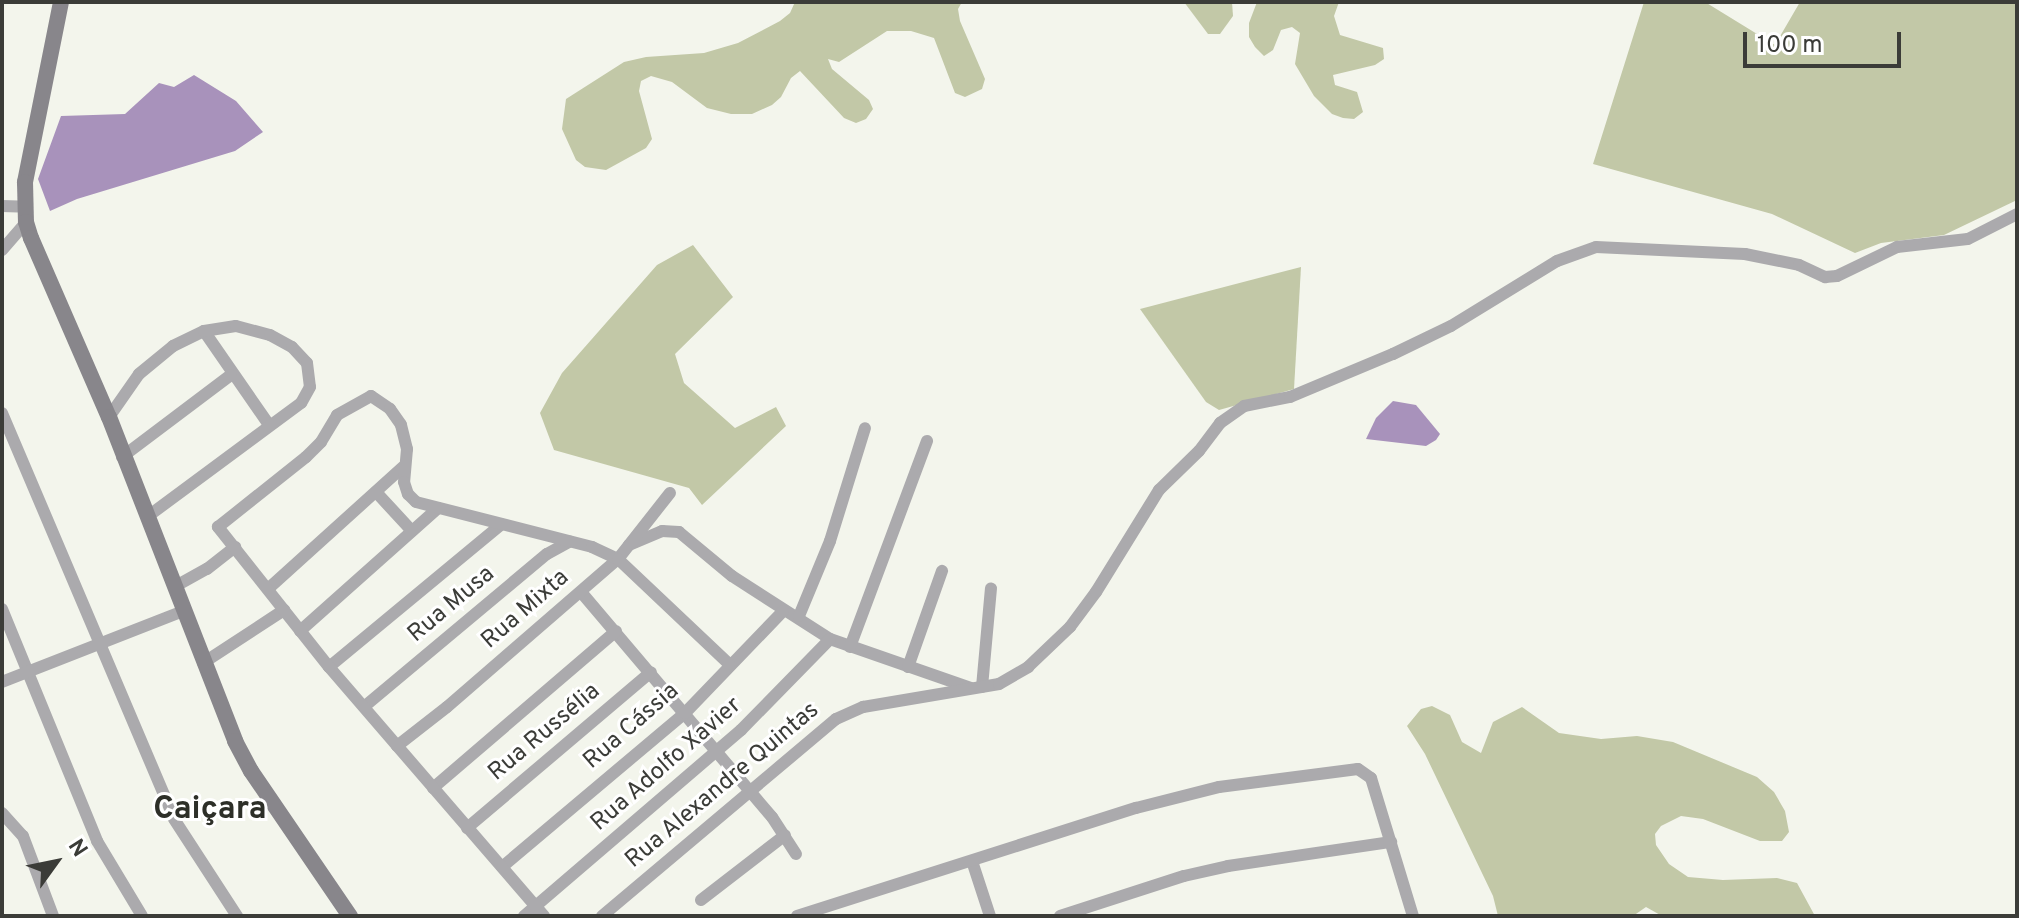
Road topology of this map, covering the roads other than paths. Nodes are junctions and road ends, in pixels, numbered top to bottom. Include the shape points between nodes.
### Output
1 (61, 2) edge
2 (2, 206) edge
3 (26, 214) junction
4 (2017, 214) edge
5 (2, 250) edge
6 (204, 331) junction
7 (231, 375) junction
8 (2, 413) edge
9 (109, 417) junction
10 (269, 425) junction
11 (865, 428) dead end
12 (927, 441) dead end
13 (122, 457) junction
14 (403, 467) junction
15 (376, 492) junction
16 (670, 493) dead end
17 (438, 508) junction
18 (147, 517) junction
19 (502, 524) junction
20 (412, 531) junction
21 (570, 541) junction
22 (629, 545) junction
23 (235, 547) junction
24 (618, 559) junction
25 (942, 571) dead end
26 (174, 587) junction
27 (269, 588) junction
28 (991, 588) dead end
29 (581, 592) junction
30 (2, 609) edge
31 (284, 610) junction
32 (183, 611) junction
33 (783, 611) junction
34 (799, 616) junction
35 (300, 631) junction
36 (616, 631) junction
37 (830, 639) junction
38 (99, 644) junction
39 (850, 647) junction
40 (203, 663) junction
41 (729, 664) junction
42 (329, 667) junction
43 (908, 667) junction
44 (28, 672) junction
45 (651, 672) junction
46 (2, 682) edge
47 (978, 688) junction
48 (365, 706) junction
49 (685, 713) junction
50 (397, 746) junction
51 (718, 751) junction
52 (433, 788) junction
53 (751, 793) junction
54 (2, 813) edge
55 (467, 828) junction
56 (785, 835) junction
57 (1391, 842) junction
58 (796, 854) dead end
59 (972, 861) junction
60 (502, 867) junction
61 (701, 900) dead end
62 (540, 911) edge
63 (53, 916) edge
64 (142, 916) edge
65 (237, 916) edge
66 (350, 916) edge
67 (524, 916) edge
68 (602, 916) edge
69 (797, 916) edge
70 (990, 916) edge
71 (1060, 916) edge
72 (1413, 916) edge

1 - 3 main road via 32,142
2 - 3 street
3 - 5 street
3 - 9 main road
4 - 47 street, Rua Alexandre Quintas via 1968,239 1897,247 1837,276 1825,277 1775,259 1676,249 1596,247 1557,261 1451,326 1393,354 1290,397 1244,406 1231,414 1153,499 1117,562 1070,627 1016,676
6 - 7 street
6 - 9 street via 173,346 139,374
6 - 10 street via 236,326 257,331 292,347 307,363 308,394
7 - 10 street
7 - 13 street
8 - 38 street
9 - 13 main road
10 - 18 street
11 - 34 street via 830,541
12 - 39 street
13 - 18 main road
14 - 15 street
14 - 17 street via 408,494
14 - 23 street via 407,449 401,425 371,396 337,415 306,457 218,527
15 - 20 street
15 - 27 street
16 - 22 street, Rua Mixta
17 - 19 street
17 - 20 street
18 - 26 main road
19 - 21 street
19 - 42 street
20 - 35 street
21 - 24 street
21 - 48 street, Rua Musa via 547,554
22 - 24 street, Rua Mixta
22 - 33 street via 662,531 679,532
23 - 26 street
23 - 27 street
24 - 29 street, Rua Mixta
24 - 41 street
25 - 43 street
26 - 32 main road
27 - 31 street
28 - 47 street
29 - 36 street
29 - 50 street, Rua Mixta
30 - 44 street
31 - 35 street
31 - 40 street
32 - 38 street
32 - 40 main road
33 - 34 street
33 - 41 street, Rua Cássia
34 - 37 street
35 - 42 street
36 - 45 street
36 - 52 street
37 - 39 street
37 - 51 street, Rua Adolfo Xavier
38 - 44 street
38 - 65 street via 174,819
39 - 43 street
40 - 66 main road via 251,771
41 - 49 street, Rua Cássia
42 - 48 street
43 - 47 street
44 - 46 street
44 - 64 street via 97,841
45 - 49 street
45 - 55 street, Rua Russélia
47 - 53 street, Rua Alexandre Quintas via 851,711
48 - 50 street
49 - 51 street
49 - 60 street, Rua Cássia
50 - 52 street
51 - 53 street
51 - 62 street, Rua Adolfo Xavier
52 - 55 street
53 - 56 street
53 - 68 street, Rua Alexandre Quintas
54 - 63 street via 23,836
55 - 60 street
56 - 58 street
56 - 61 street
57 - 59 street via 1371,778 1358,769 1219,787
57 - 71 street via 1228,866
57 - 72 street
59 - 69 street
59 - 70 street
60 - 62 street
62 - 67 street, Rua Adolfo Xavier

